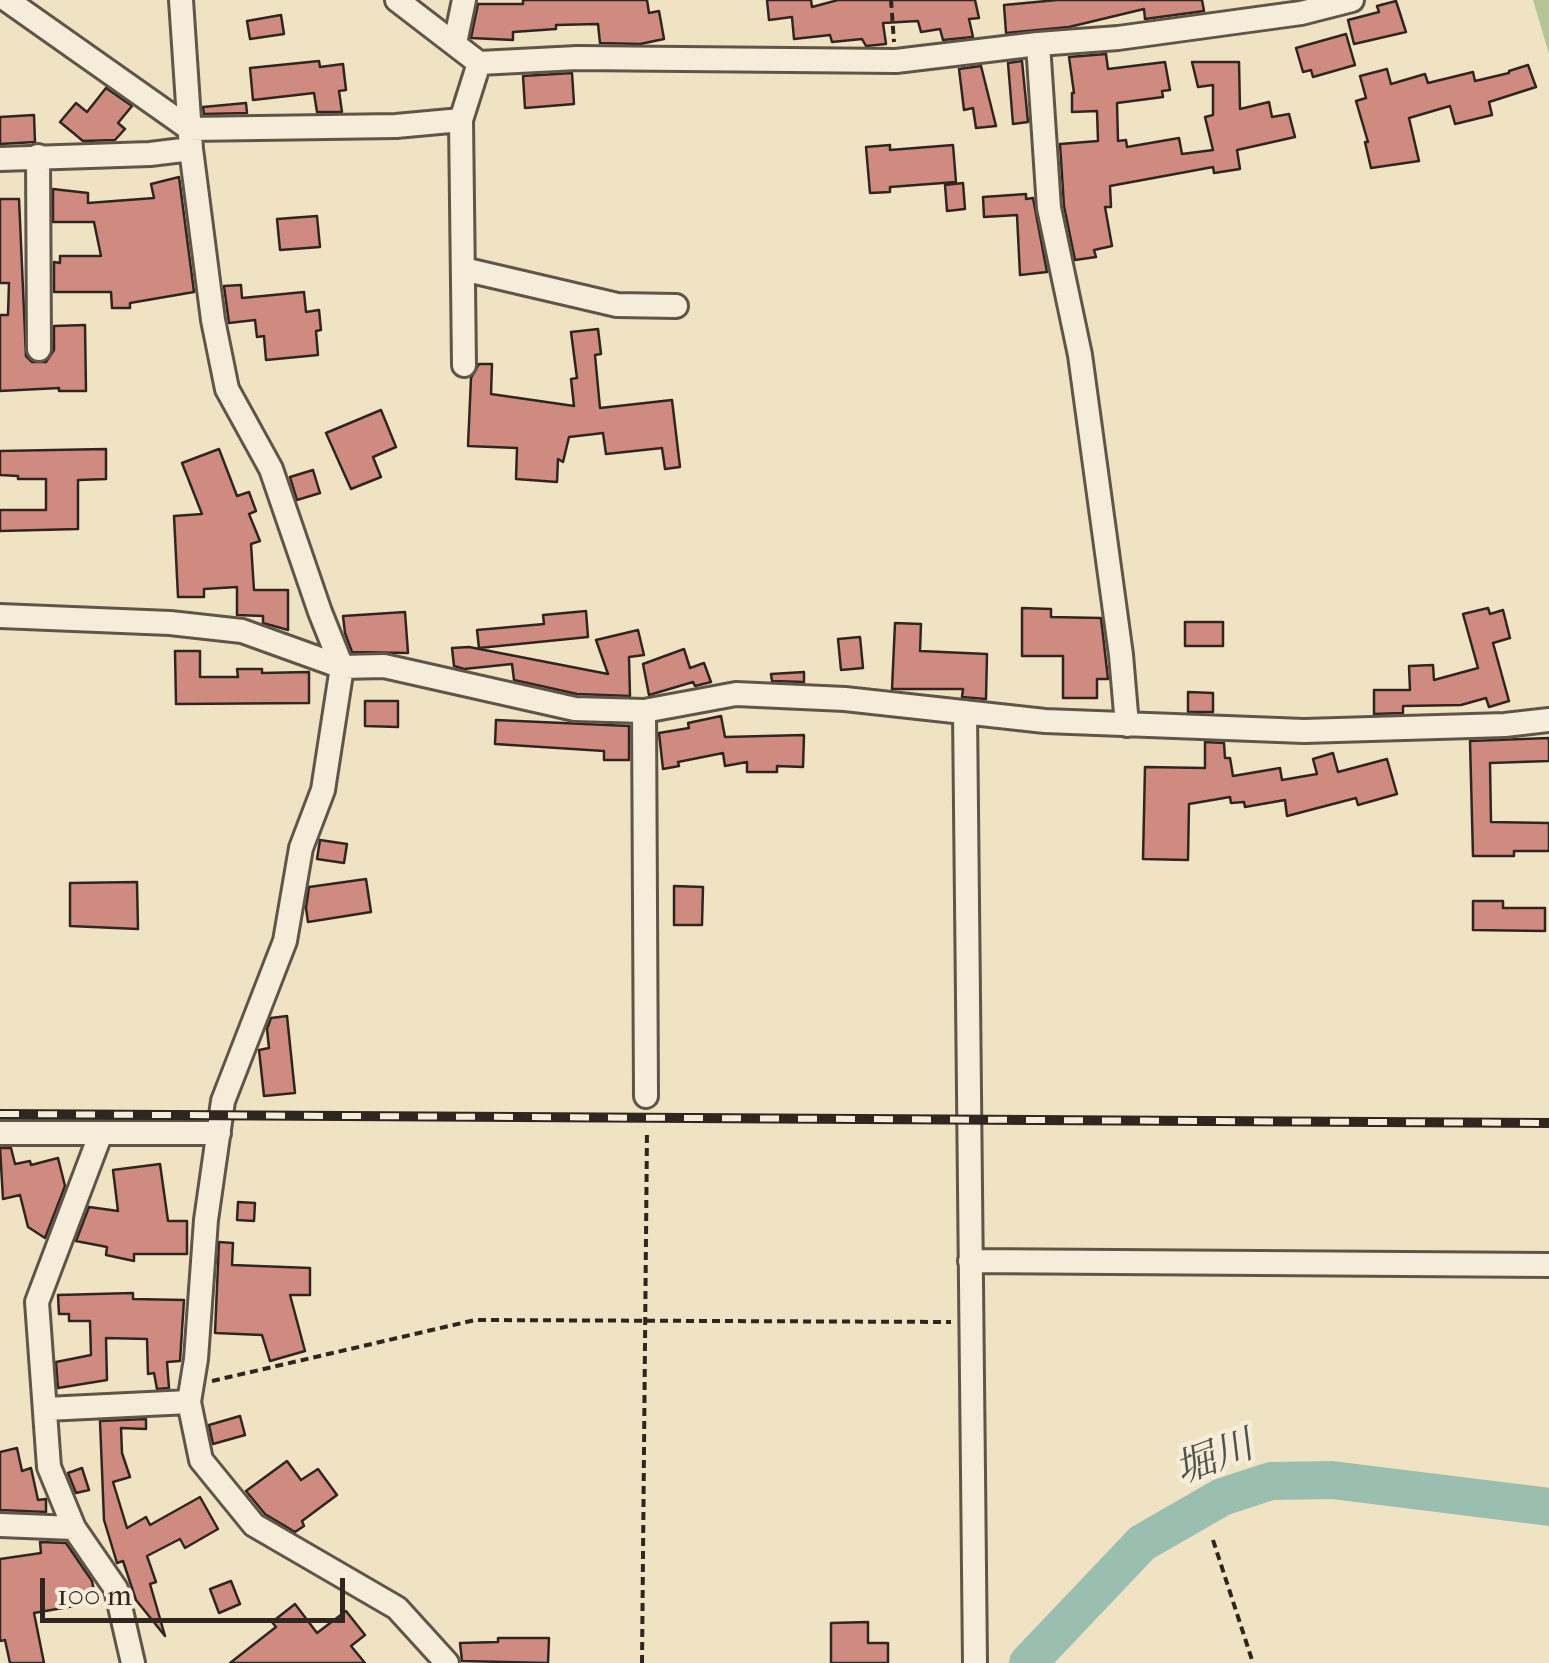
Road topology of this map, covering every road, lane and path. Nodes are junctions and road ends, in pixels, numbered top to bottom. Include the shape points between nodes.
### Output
1 (7, 0) edge
2 (181, 0) edge
3 (397, 0) edge
4 (464, 0) edge
5 (891, 0) edge
6 (1352, 0) edge
7 (454, 44) junction
8 (1038, 44) junction
9 (896, 61) junction
10 (479, 63) junction
11 (462, 120) junction
12 (190, 139) junction
13 (38, 156) junction
14 (0, 159) edge
15 (463, 270) junction
16 (676, 306) dead end
17 (39, 349) dead end
18 (464, 365) dead end
19 (0, 616) edge
20 (342, 667) junction
21 (644, 711) junction
22 (965, 712) junction
23 (1549, 720) edge
24 (1127, 726) junction
25 (646, 1096) dead end
26 (647, 1130) dead end
27 (0, 1133) edge
28 (101, 1133) junction
29 (218, 1133) junction
30 (970, 1261) junction
31 (1549, 1264) edge
32 (645, 1320) junction
33 (970, 1322) junction
34 (190, 1394) junction
35 (46, 1409) junction
36 (0, 1526) edge
37 (74, 1528) junction
38 (1213, 1540) dead end
39 (133, 1663) edge
40 (447, 1663) edge
41 (642, 1663) edge
42 (975, 1663) edge
43 (1253, 1663) edge

1 - 12 street
2 - 12 street
3 - 7 street
4 - 7 street
5 - 9 path
6 - 8 street via 1301,13
7 - 10 street
8 - 9 street
8 - 24 street via 1048,208 1080,356
9 - 10 street
10 - 11 street
11 - 12 street
11 - 15 street
12 - 13 street via 150,154
12 - 20 street via 227,389 271,469
13 - 14 street
13 - 17 street
15 - 16 street via 617,306
15 - 18 street
19 - 20 street via 242,631
20 - 21 street via 384,666 576,709
20 - 29 street via 323,790 301,848 285,942 223,1101
21 - 22 street via 736,694
21 - 25 street
22 - 24 street
22 - 30 street
23 - 24 street via 1304,731
26 - 32 path
27 - 28 street
28 - 29 street
28 - 35 street via 37,1302
29 - 34 street
30 - 31 street
30 - 33 street
32 - 33 path
32 - 34 path via 475,1320
32 - 41 path
33 - 42 street
34 - 35 street
34 - 40 street via 202,1460 254,1526 397,1608
35 - 37 street via 49,1466
36 - 37 street
37 - 39 street via 116,1589
38 - 43 path

